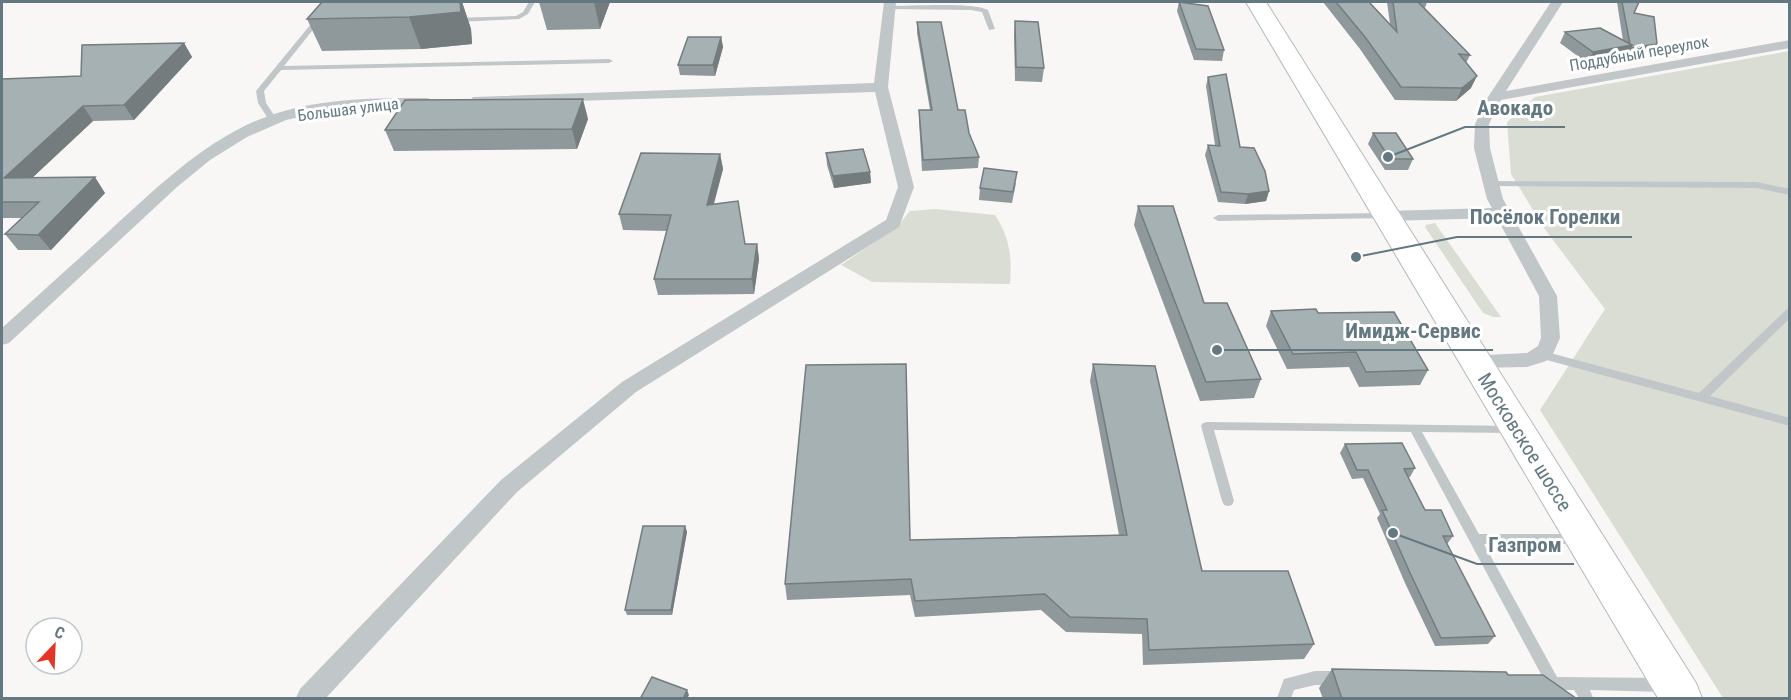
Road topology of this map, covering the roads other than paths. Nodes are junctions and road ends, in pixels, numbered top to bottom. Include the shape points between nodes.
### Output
1 (332, 2) edge
2 (531, 2) edge
3 (1256, 2) edge
4 (1557, 2) edge
5 (890, 5) edge
6 (442, 20) edge
7 (991, 29) dead end
8 (1790, 44) edge
9 (609, 61) dead end
10 (279, 68) junction
11 (881, 87) junction
12 (1495, 98) junction
13 (463, 101) edge
14 (439, 102) edge
15 (274, 121) junction
16 (1490, 184) junction
17 (1790, 192) edge
18 (1503, 213) junction
19 (1386, 216) junction
20 (1218, 218) dead end
21 (1790, 312) edge
22 (2, 338) edge
23 (1543, 355) junction
24 (1474, 362) junction
25 (1701, 398) junction
26 (1790, 422) edge
27 (1414, 428) junction
28 (1516, 429) junction
29 (1228, 501) dead end
30 (1474, 538) junction
31 (1586, 539) junction
32 (1351, 678) edge
33 (1529, 682) edge
34 (1553, 683) junction
35 (1578, 683) junction
36 (1677, 692) edge
37 (309, 699) edge
38 (1284, 699) edge
39 (1586, 699) edge

1 - 10 lane
2 - 6 lane via 526,13 517,18
3 - 19 main road, Московское шоссе
4 - 12 street
5 - 7 lane via 985,10
5 - 11 street
8 - 12 street, Поддубный переулок
9 - 10 lane
10 - 15 lane via 260,91 262,103
11 - 13 street
11 - 37 street via 906,187 893,223 629,387 509,486
12 - 16 street via 1482,124 1482,148
14 - 15 street, Большая улица via 367,104 304,112
15 - 22 street, Большая улица via 214,149
16 - 17 lane via 1757,185
16 - 18 street
18 - 19 street
18 - 23 street via 1548,296 1550,347
19 - 20 lane
19 - 24 main road, Московское шоссе
21 - 25 lane
23 - 24 street via 1532,360
23 - 25 lane
24 - 28 main road, Московское шоссе
25 - 26 lane
27 - 28 lane
27 - 29 lane via 1208,426
27 - 30 lane
28 - 31 main road, Московское шоссе
30 - 31 lane
30 - 34 lane
31 - 36 main road, Московское шоссе
32 - 38 lane via 1315,678 1289,684
33 - 34 lane
34 - 35 lane
35 - 36 lane
35 - 39 lane

